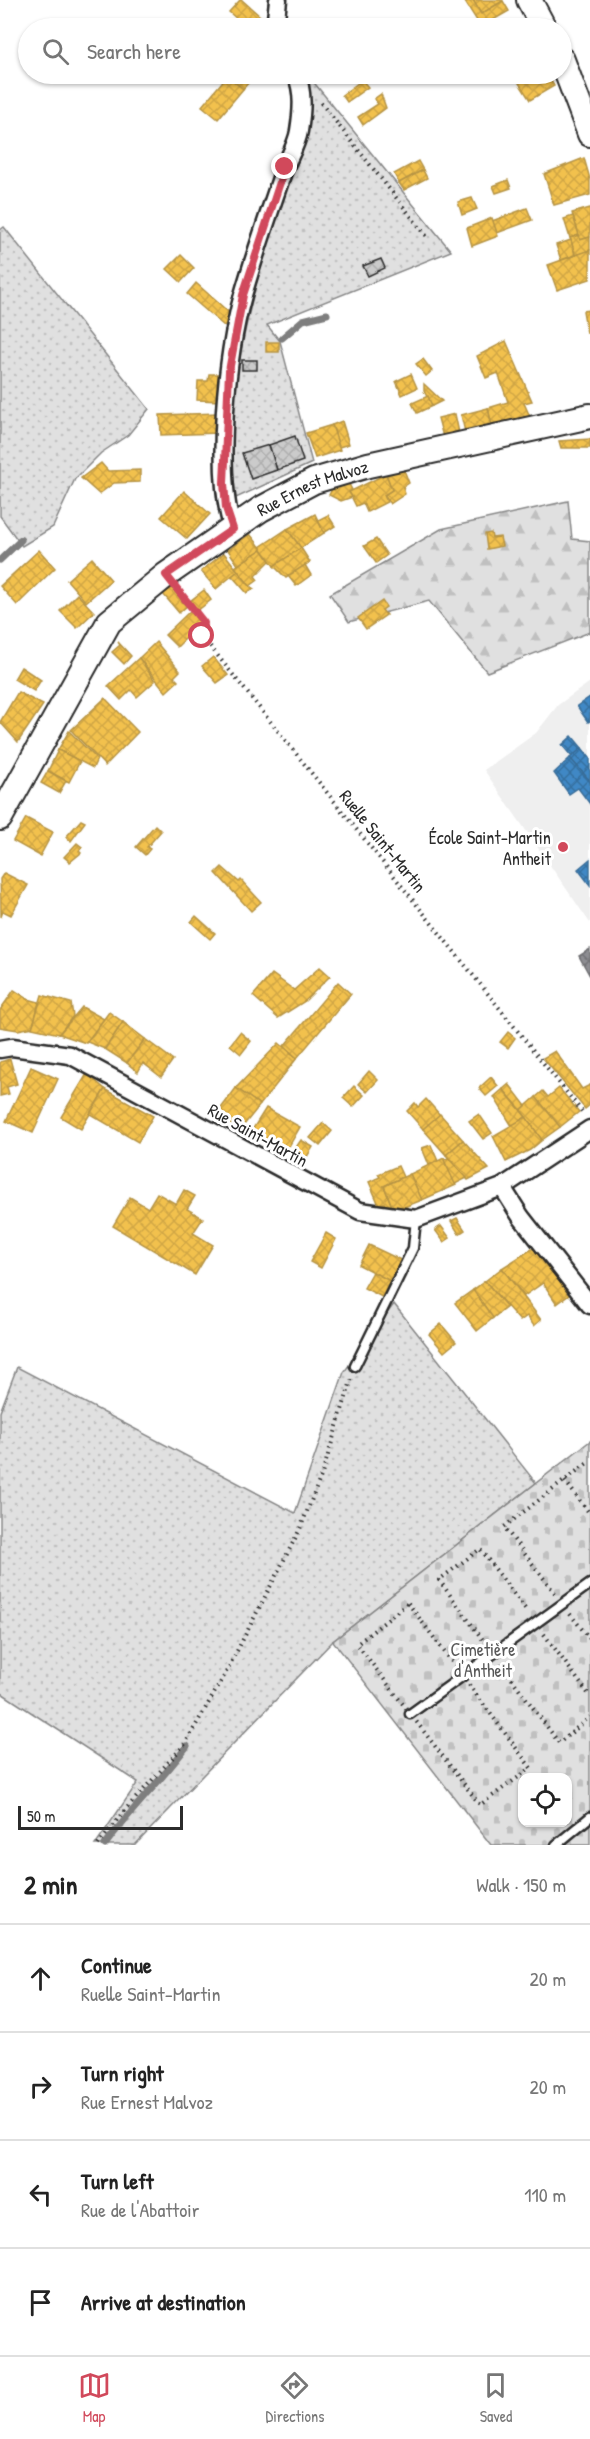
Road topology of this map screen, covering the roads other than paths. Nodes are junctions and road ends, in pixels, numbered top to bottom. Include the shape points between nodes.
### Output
1 (278, 0) edge
2 (529, 0) edge
3 (276, 18) edge
4 (539, 18) edge
5 (301, 84) edge
6 (570, 84) edge
7 (590, 134) edge
8 (590, 416) edge
9 (233, 529) junction
10 (0, 818) edge
11 (0, 1049) edge
12 (590, 1128) edge
13 (502, 1187) junction
14 (416, 1219) junction
15 (590, 1305) edge
16 (355, 1366) road end
17 (590, 1584) edge
18 (410, 1714) dead end
19 (590, 1816) edge
20 (556, 1845) edge

1 - 3 street
2 - 4 street
5 - 9 street via 298,134 243,295 229,371 224,483
6 - 7 street
8 - 9 street, Rue Ernest Malvoz via 420,452 314,481
9 - 10 street, Rue Ernest Malvoz via 166,575 109,622
11 - 14 street, Rue Saint-Martin via 12,1047 70,1056 360,1211
12 - 13 street, Rue Saint-Martin
13 - 14 street, Rue Saint-Martin
13 - 15 street
14 - 16 lane via 413,1248
17 - 18 lane
19 - 20 lane

